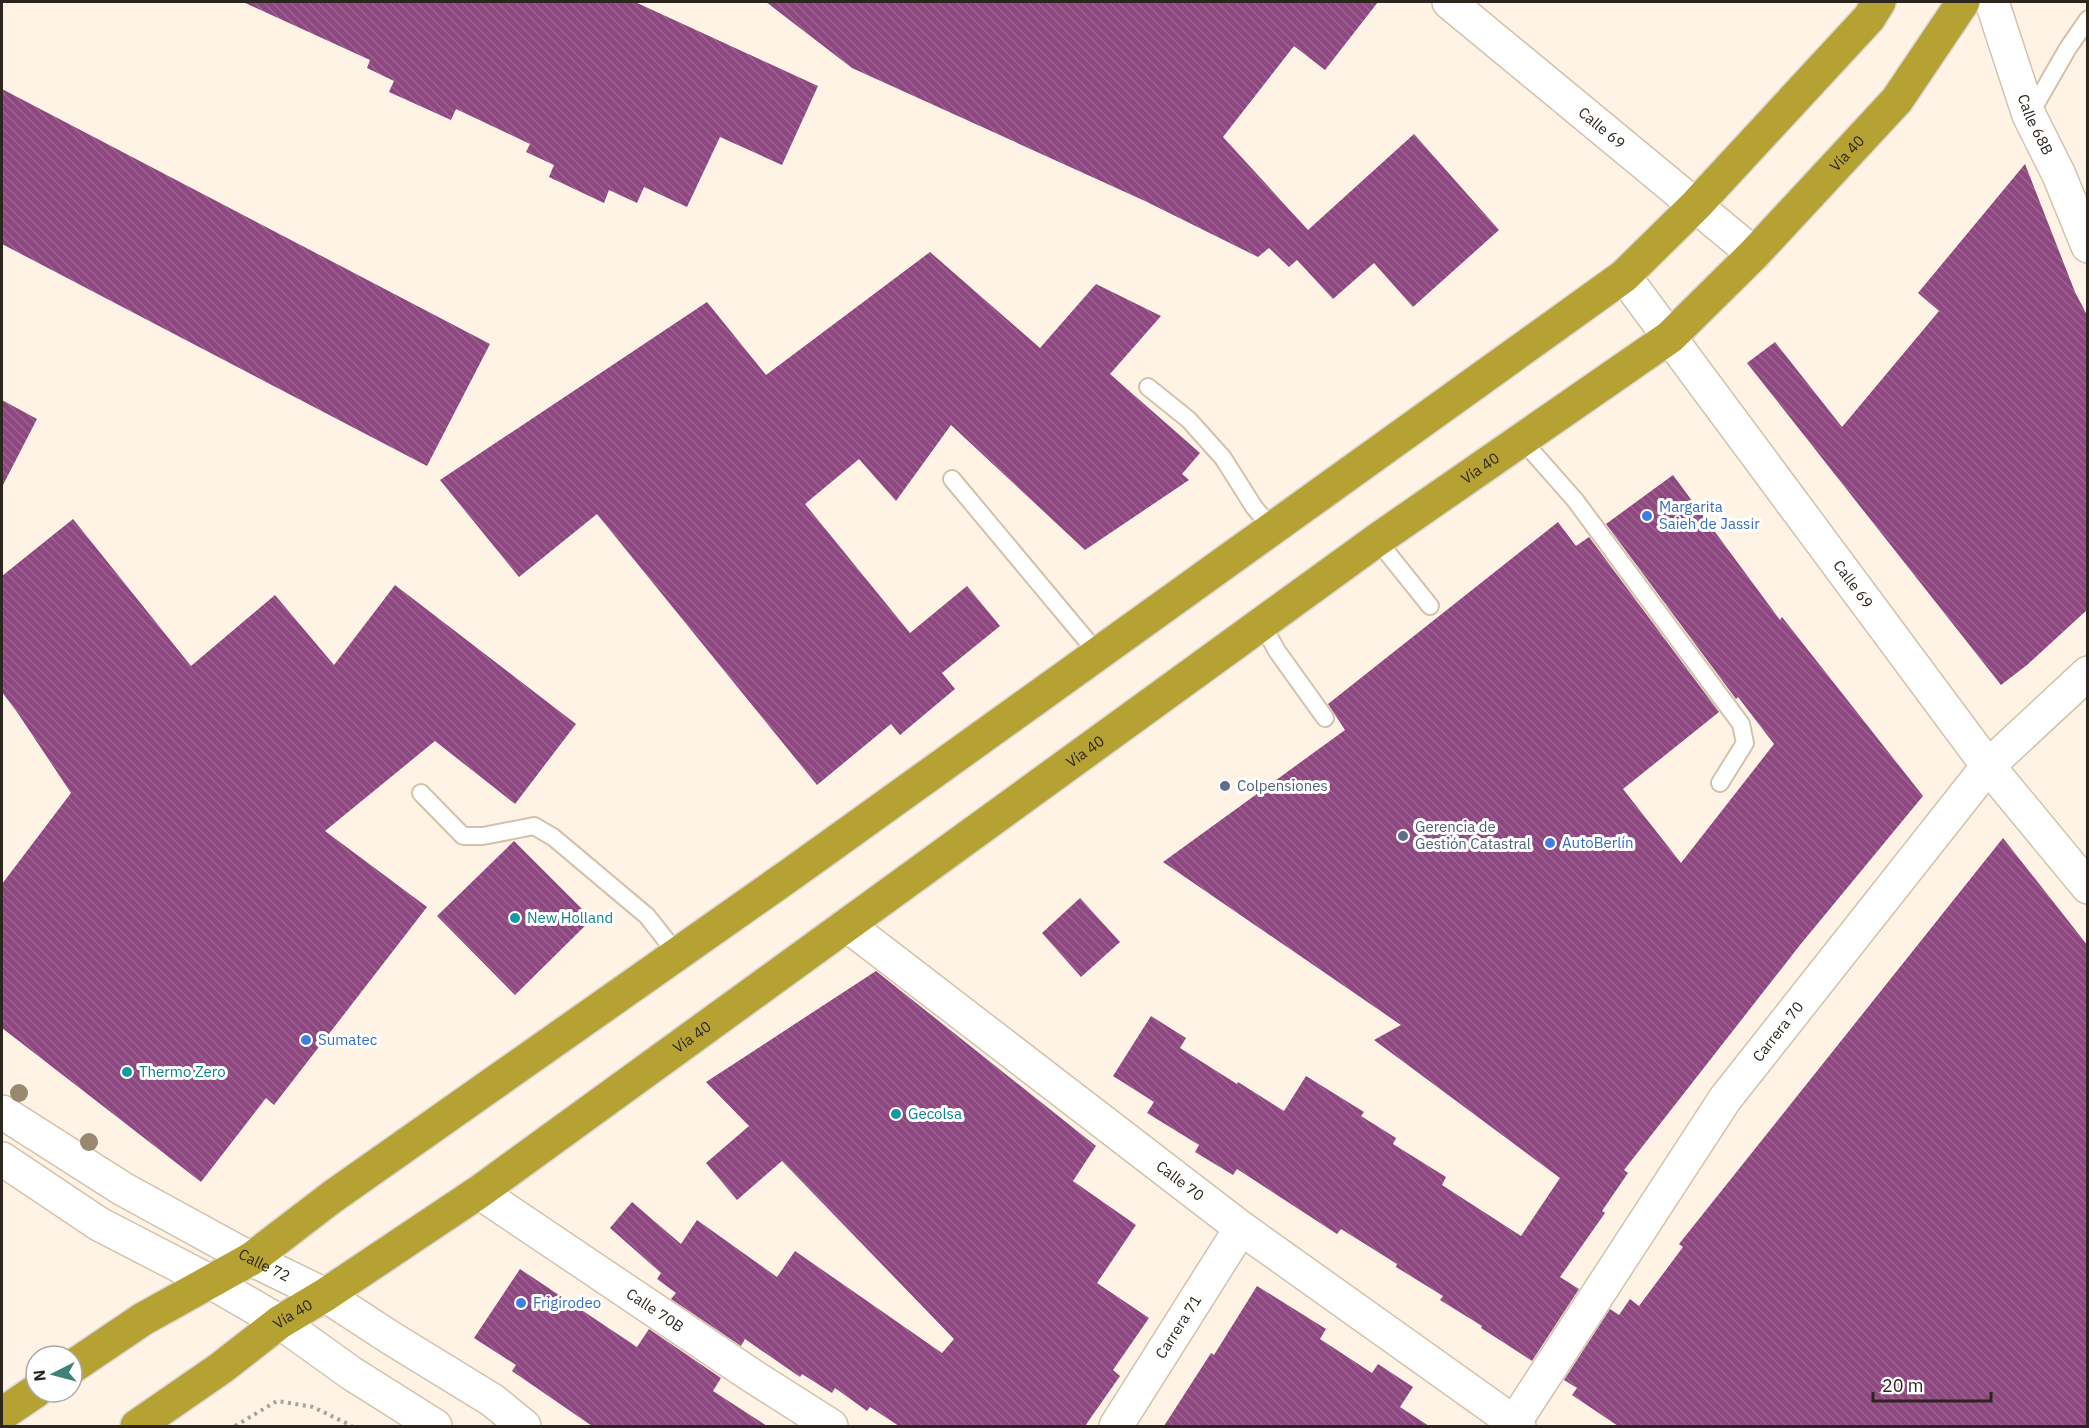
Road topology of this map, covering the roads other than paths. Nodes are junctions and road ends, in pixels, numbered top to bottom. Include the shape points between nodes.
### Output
1 (1449, 2) edge
2 (1879, 2) edge
3 (1963, 2) edge
4 (1992, 2) edge
5 (2088, 20) edge
6 (2030, 114) junction
7 (1696, 205) junction
8 (2088, 246) edge
9 (1754, 254) junction
10 (1624, 276) junction
11 (1670, 337) junction
12 (1148, 387) dead end
13 (1522, 440) junction
14 (952, 479) dead end
15 (1272, 529) junction
16 (1377, 540) junction
17 (1430, 606) dead end
18 (1262, 624) junction
19 (1098, 654) junction
20 (2088, 673) edge
21 (1325, 718) dead end
22 (1988, 766) junction
23 (1720, 783) dead end
24 (421, 793) dead end
25 (2088, 887) edge
26 (847, 925) junction
27 (677, 954) junction
28 (2, 1112) edge
29 (2, 1159) edge
30 (479, 1192) junction
31 (1241, 1228) junction
32 (251, 1259) junction
33 (211, 1282) junction
34 (325, 1295) junction
35 (280, 1322) junction
36 (84, 1359) edge
37 (24, 1399) edge
38 (2, 1414) edge
39 (1515, 1425) edge
40 (136, 1426) edge
41 (435, 1426) edge
42 (524, 1426) edge
43 (831, 1426) edge
44 (1116, 1426) edge

1 - 7 street, Calle 69
2 - 7 highway via 1869,18
3 - 9 highway, Vía 40 via 1896,100
4 - 6 street, Calle 68B
5 - 6 lane
6 - 8 street, Calle 68B via 2068,181
7 - 9 street, Calle 69
7 - 10 highway
9 - 11 highway, Vía 40
10 - 11 street, Calle 69
10 - 15 highway
11 - 13 highway, Vía 40
11 - 22 street, Calle 69
12 - 15 lane via 1189,420 1223,458
13 - 16 highway, Vía 40
13 - 23 lane via 1575,500 1741,724 1745,743
14 - 19 lane
15 - 19 highway
16 - 17 lane
16 - 18 highway, Vía 40
18 - 21 lane
18 - 26 highway, Vía 40
19 - 27 highway
20 - 22 street, Carrera 70
22 - 25 street, Calle 69
22 - 39 street, Carrera 70 via 1725,1099
24 - 27 lane via 463,836 534,826 553,837 647,916
26 - 30 highway, Vía 40
26 - 31 street, Calle 70
27 - 32 highway via 332,1197
28 - 32 street, Calle 72 via 123,1189
29 - 33 street via 99,1224
30 - 34 highway, Vía 40
30 - 43 street, Calle 70B
31 - 39 street, Calle 70
31 - 44 street, Carrera 71
32 - 33 highway
32 - 34 street, Calle 72
33 - 35 street
33 - 36 highway via 143,1319
34 - 35 highway, Vía 40
34 - 42 street, Calle 72 via 492,1400
35 - 40 highway, Vía 40
35 - 41 street
37 - 38 highway

